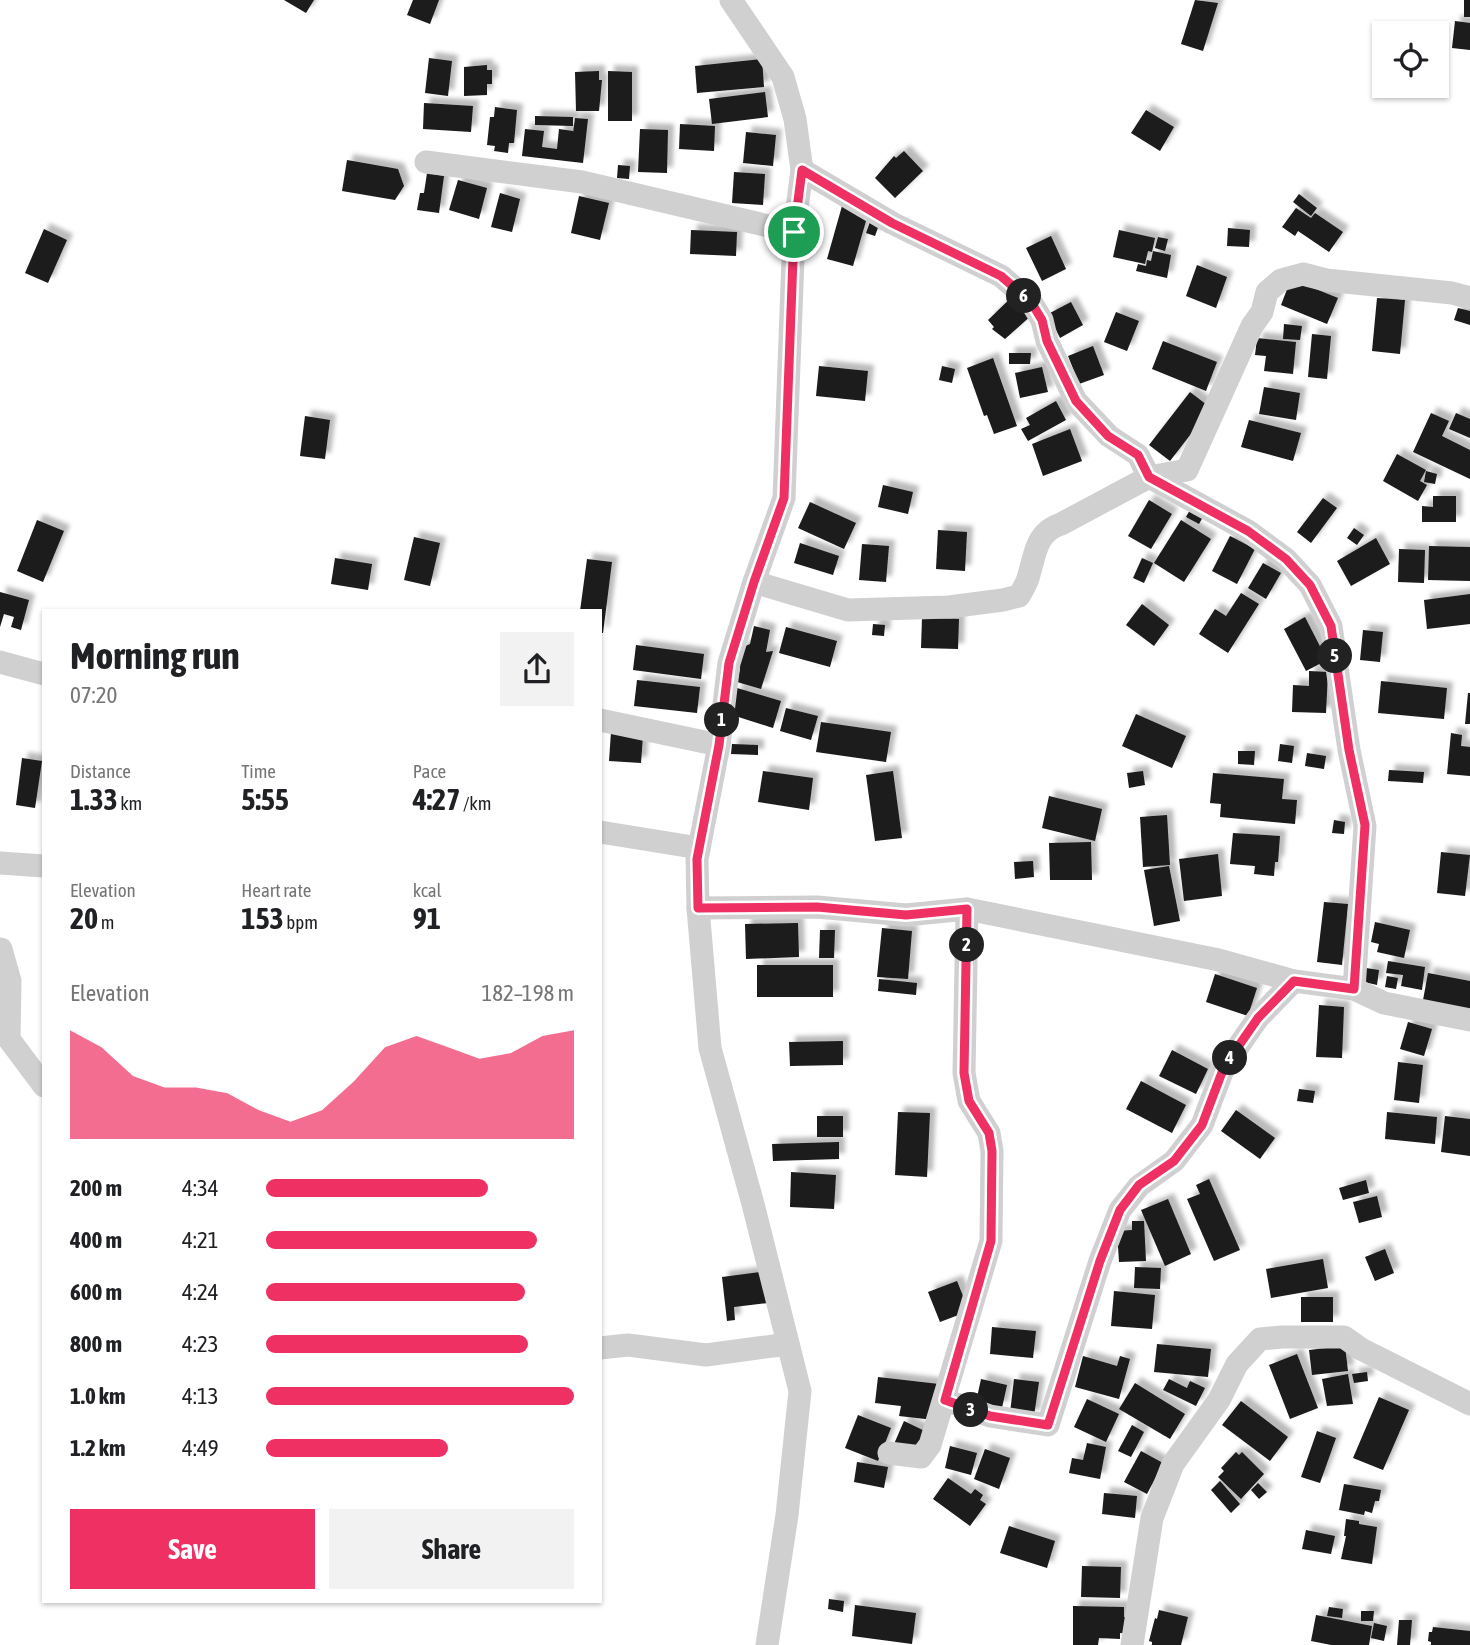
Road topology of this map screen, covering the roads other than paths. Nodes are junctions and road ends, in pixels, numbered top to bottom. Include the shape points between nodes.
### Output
1 (731, 0) edge
2 (426, 162) dead end
3 (802, 170) junction
4 (794, 232) junction
5 (1470, 298) edge
6 (1149, 477) junction
7 (754, 582) junction
8 (0, 662) edge
9 (42, 673) edge
10 (602, 720) edge
11 (719, 745) junction
12 (602, 832) edge
13 (699, 848) junction
14 (0, 863) edge
15 (42, 866) edge
16 (698, 908) junction
17 (967, 909) junction
18 (0, 937) edge
19 (0, 949) edge
20 (1294, 981) junction
21 (1354, 989) junction
22 (1470, 1020) edge
23 (42, 1083) edge
24 (788, 1343) junction
25 (602, 1348) edge
26 (945, 1400) junction
27 (1470, 1404) edge
28 (889, 1453) dead end
29 (767, 1645) edge
30 (1132, 1645) edge

1 - 3 street via 783,77
2 - 4 street via 582,182
3 - 4 street
3 - 6 street via 892,223 1001,276 1031,302 1076,401 1108,436 1138,455
4 - 7 street via 784,498
5 - 6 street via 1325,281 1303,274 1281,280 1267,292 1262,312 1187,470
6 - 7 street via 1051,527 1037,547 1019,596 949,607 848,610
6 - 21 street via 1248,531 1286,559 1310,585 1331,626 1365,825
7 - 11 street via 729,663
8 - 9 street
10 - 11 street
11 - 13 street
12 - 13 street
13 - 16 street
14 - 15 street
16 - 17 street via 817,907 906,915
16 - 24 street via 710,1048
17 - 20 street via 1219,960
17 - 26 street via 964,1073 969,1101 989,1133 993,1214 991,1241
18 - 19 street
19 - 23 street via 10,981 9,1039
20 - 21 street
20 - 26 street via 1258,1018 1224,1067 1202,1125 1174,1161 1139,1185 1120,1210 1048,1425 990,1416
21 - 22 street via 1384,1003
24 - 25 street via 706,1355 628,1345
24 - 29 street via 800,1391
26 - 28 street via 930,1445 920,1457
27 - 30 street via 1345,1337 1260,1339 1237,1364 1219,1400 1173,1464 1153,1518

